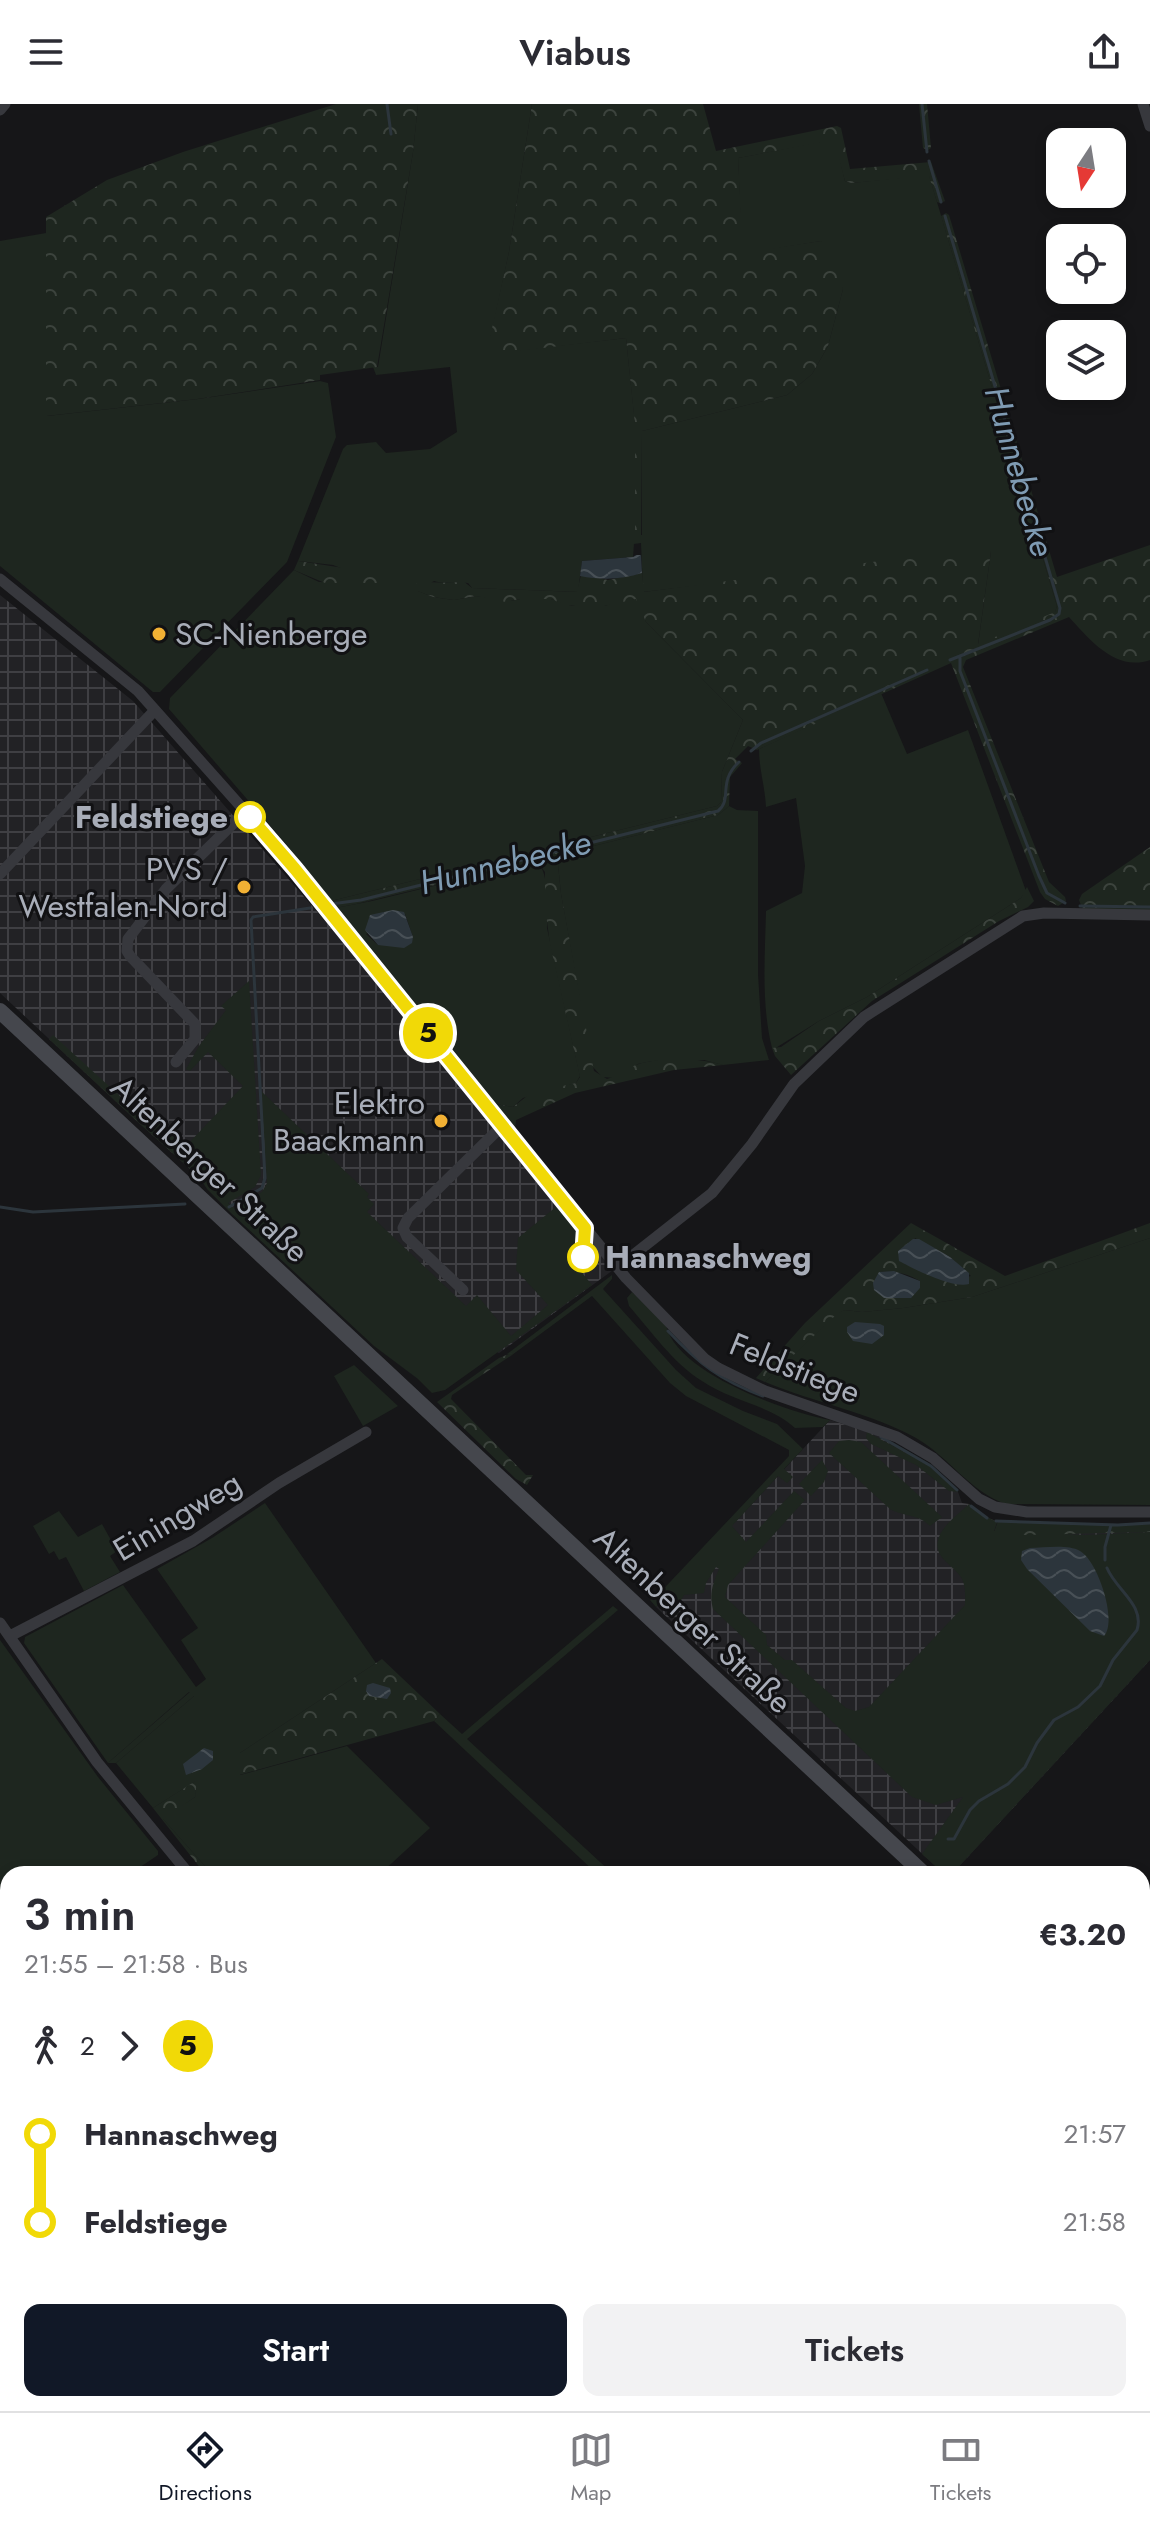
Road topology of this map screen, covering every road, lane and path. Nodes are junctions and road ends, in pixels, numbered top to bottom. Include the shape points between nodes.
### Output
1 (5, 104) edge
2 (1143, 104) edge
3 (0, 110) edge
4 (1150, 126) edge
5 (0, 579) edge
6 (155, 710) junction
7 (245, 812) junction
8 (0, 874) edge
9 (1150, 915) edge
10 (0, 1011) edge
11 (176, 1062) dead end
12 (503, 1125) junction
13 (618, 1267) junction
14 (463, 1290) dead end
15 (366, 1432) dead end
16 (1150, 1512) edge
17 (3, 1629) edge
18 (182, 1866) edge
19 (915, 1866) edge

1 - 3 street
2 - 4 street
5 - 6 street, Feldstiege
6 - 7 street, Feldstiege
6 - 8 street
7 - 11 street via 166,889 128,939 130,956 195,1024 195,1039
7 - 12 street, Feldstiege
9 - 13 street via 1023,916 877,1007 794,1084 712,1193
10 - 19 main road, Altenberger Straße
12 - 13 street, Feldstiege
12 - 14 street via 403,1228
13 - 16 street, Feldstiege via 718,1368 765,1391 897,1437 933,1458 987,1504 1016,1511
15 - 17 street, Einingweg via 193,1541
17 - 18 street, Einingweg via 97,1762

